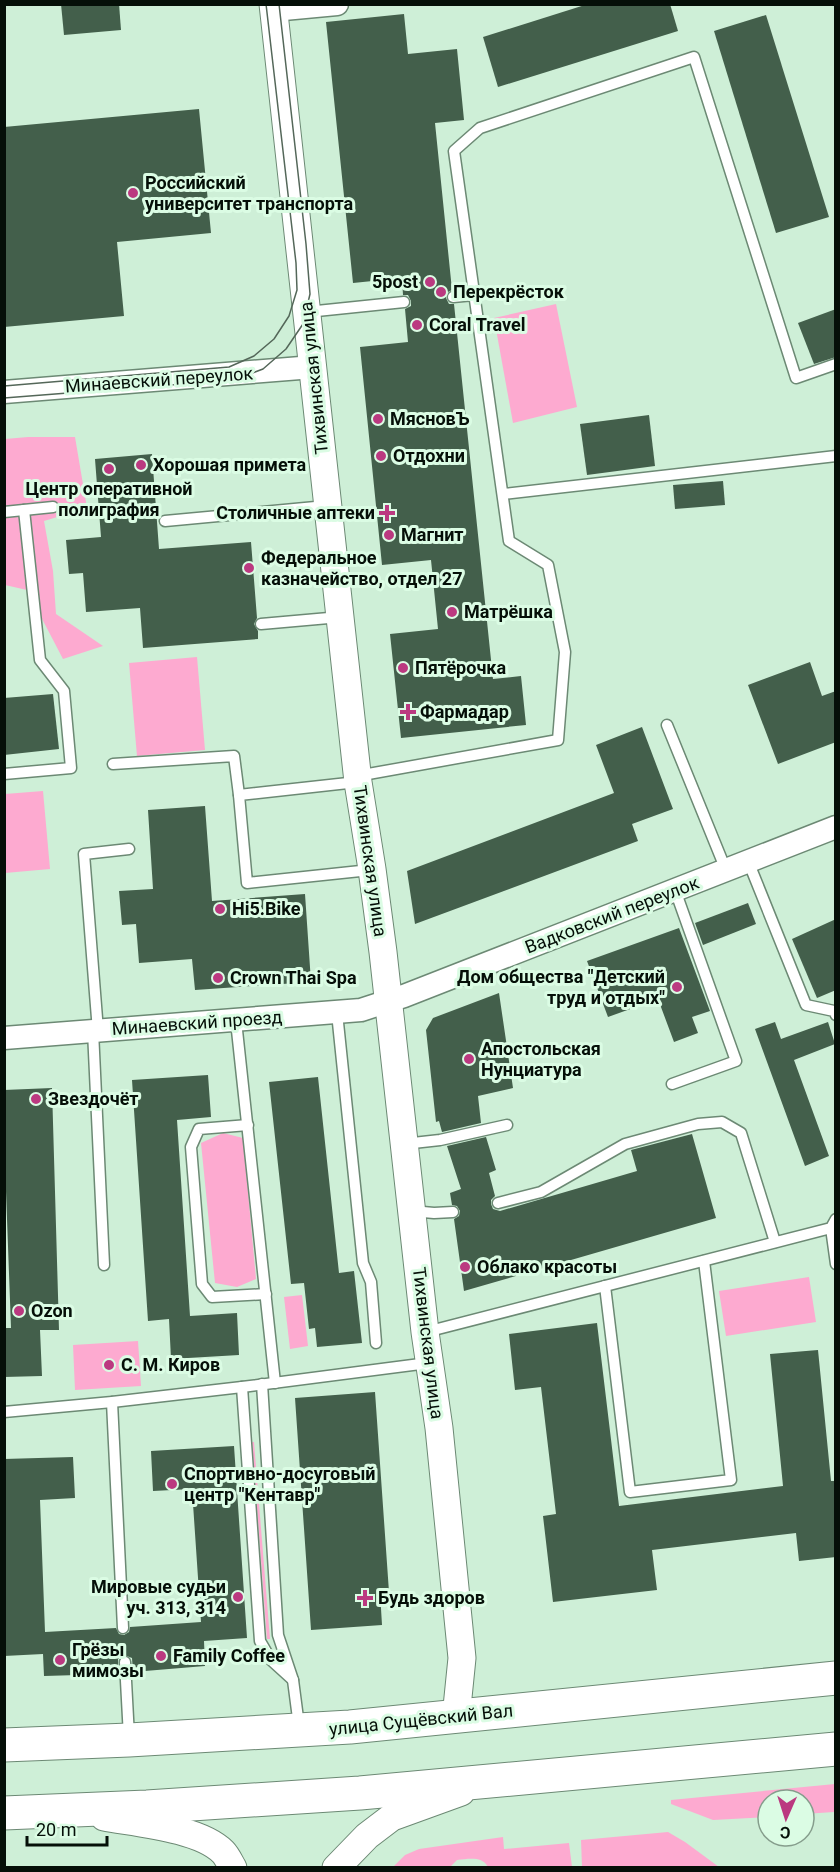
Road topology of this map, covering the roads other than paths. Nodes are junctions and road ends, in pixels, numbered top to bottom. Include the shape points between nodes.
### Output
1 (337, 4) edge
2 (273, 7) edge
3 (474, 295) junction
4 (453, 297) dead end
5 (404, 302) dead end
6 (306, 312) junction
7 (836, 364) edge
8 (313, 368) junction
9 (4, 392) edge
10 (836, 456) edge
11 (502, 494) junction
12 (328, 506) junction
13 (53, 507) dead end
14 (24, 510) junction
15 (4, 512) edge
16 (165, 521) dead end
17 (340, 617) junction
18 (261, 624) dead end
19 (667, 725) dead end
20 (113, 764) dead end
21 (4, 774) edge
22 (357, 779) junction
23 (239, 795) junction
24 (836, 827) edge
25 (129, 849) dead end
26 (748, 861) junction
27 (372, 869) junction
28 (726, 870) junction
29 (675, 890) junction
30 (388, 1001) junction
31 (337, 1013) junction
32 (836, 1015) edge
33 (236, 1021) junction
34 (96, 1031) junction
35 (4, 1038) edge
36 (672, 1084) dead end
37 (248, 1125) junction
38 (507, 1125) dead end
39 (404, 1144) junction
40 (498, 1203) dead end
41 (412, 1211) junction
42 (453, 1212) dead end
43 (833, 1224) edge
44 (775, 1242) junction
45 (704, 1261) junction
46 (836, 1264) edge
47 (104, 1265) dead end
48 (605, 1286) junction
49 (266, 1294) junction
50 (425, 1332) junction
51 (376, 1343) dead end
52 (430, 1363) junction
53 (274, 1383) junction
54 (262, 1384) junction
55 (242, 1387) junction
56 (112, 1402) junction
57 (4, 1412) edge
58 (123, 1628) dead end
59 (125, 1662) dead end
60 (836, 1678) edge
61 (293, 1680) junction
62 (456, 1717) junction
63 (299, 1731) junction
64 (129, 1740) junction
65 (4, 1745) edge
66 (836, 1749) edge
67 (499, 1780) junction
68 (73, 1812) junction
69 (4, 1813) edge
70 (233, 1868) edge
71 (336, 1868) edge

1 - 2 street
2 - 6 street, Тихвинская улица
3 - 4 lane
3 - 7 lane via 454,151 480,128 694,57 796,378
3 - 11 lane
5 - 6 lane
6 - 8 street, Тихвинская улица
8 - 9 street, Минаевский переулок
8 - 12 street, Тихвинская улица
10 - 11 lane
11 - 22 lane via 509,542 548,565 566,652 558,740
12 - 16 lane
12 - 17 street, Тихвинская улица
13 - 14 lane
14 - 15 lane
14 - 21 lane via 40,660 64,691 71,768
17 - 18 lane
17 - 22 street, Тихвинская улица
19 - 28 lane
20 - 23 lane via 234,756
22 - 23 lane
22 - 27 street, Тихвинская улица
23 - 27 lane via 247,883
24 - 26 street, Вадковский переулок
25 - 34 lane via 84,854
26 - 28 street, Вадковский переулок
26 - 32 lane via 806,1005 834,1011
27 - 30 street, Тихвинская улица
28 - 29 street, Вадковский переулок
29 - 30 street, Вадковский переулок
29 - 36 lane via 736,1061
30 - 31 street, Минаевский проезд
30 - 39 street, Тихвинская улица
31 - 33 street, Минаевский проезд
31 - 51 lane via 363,1263 370,1282
33 - 34 street, Минаевский проезд
33 - 37 lane
34 - 35 street, Минаевский проезд
34 - 47 lane
37 - 49 lane
37 - 49 lane via 199,1129 191,1147 201,1284 212,1297
38 - 39 lane
39 - 41 street, Тихвинская улица
40 - 44 lane via 541,1192 625,1144 698,1124 722,1122 741,1133
41 - 42 lane
41 - 50 street, Тихвинская улица
43 - 44 lane
43 - 46 lane
44 - 45 lane
45 - 48 lane
45 - 48 lane via 731,1480 630,1492
48 - 50 lane
49 - 53 lane
50 - 52 street, Тихвинская улица
52 - 53 lane
52 - 62 street, Тихвинская улица via 462,1658
53 - 54 lane
54 - 55 lane
54 - 61 lane via 278,1635
55 - 56 lane
55 - 61 lane via 261,1641 271,1660
56 - 57 lane
56 - 58 lane
59 - 64 lane
60 - 62 main road, улица Сущёвский Вал
61 - 63 lane
62 - 63 main road, улица Сущёвский Вал
63 - 64 main road, улица Сущёвский Вал
64 - 65 main road, улица Сущёвский Вал
66 - 67 main road
67 - 68 main road
67 - 71 street via 392,1817
68 - 69 main road
68 - 70 street via 201,1838 223,1852

